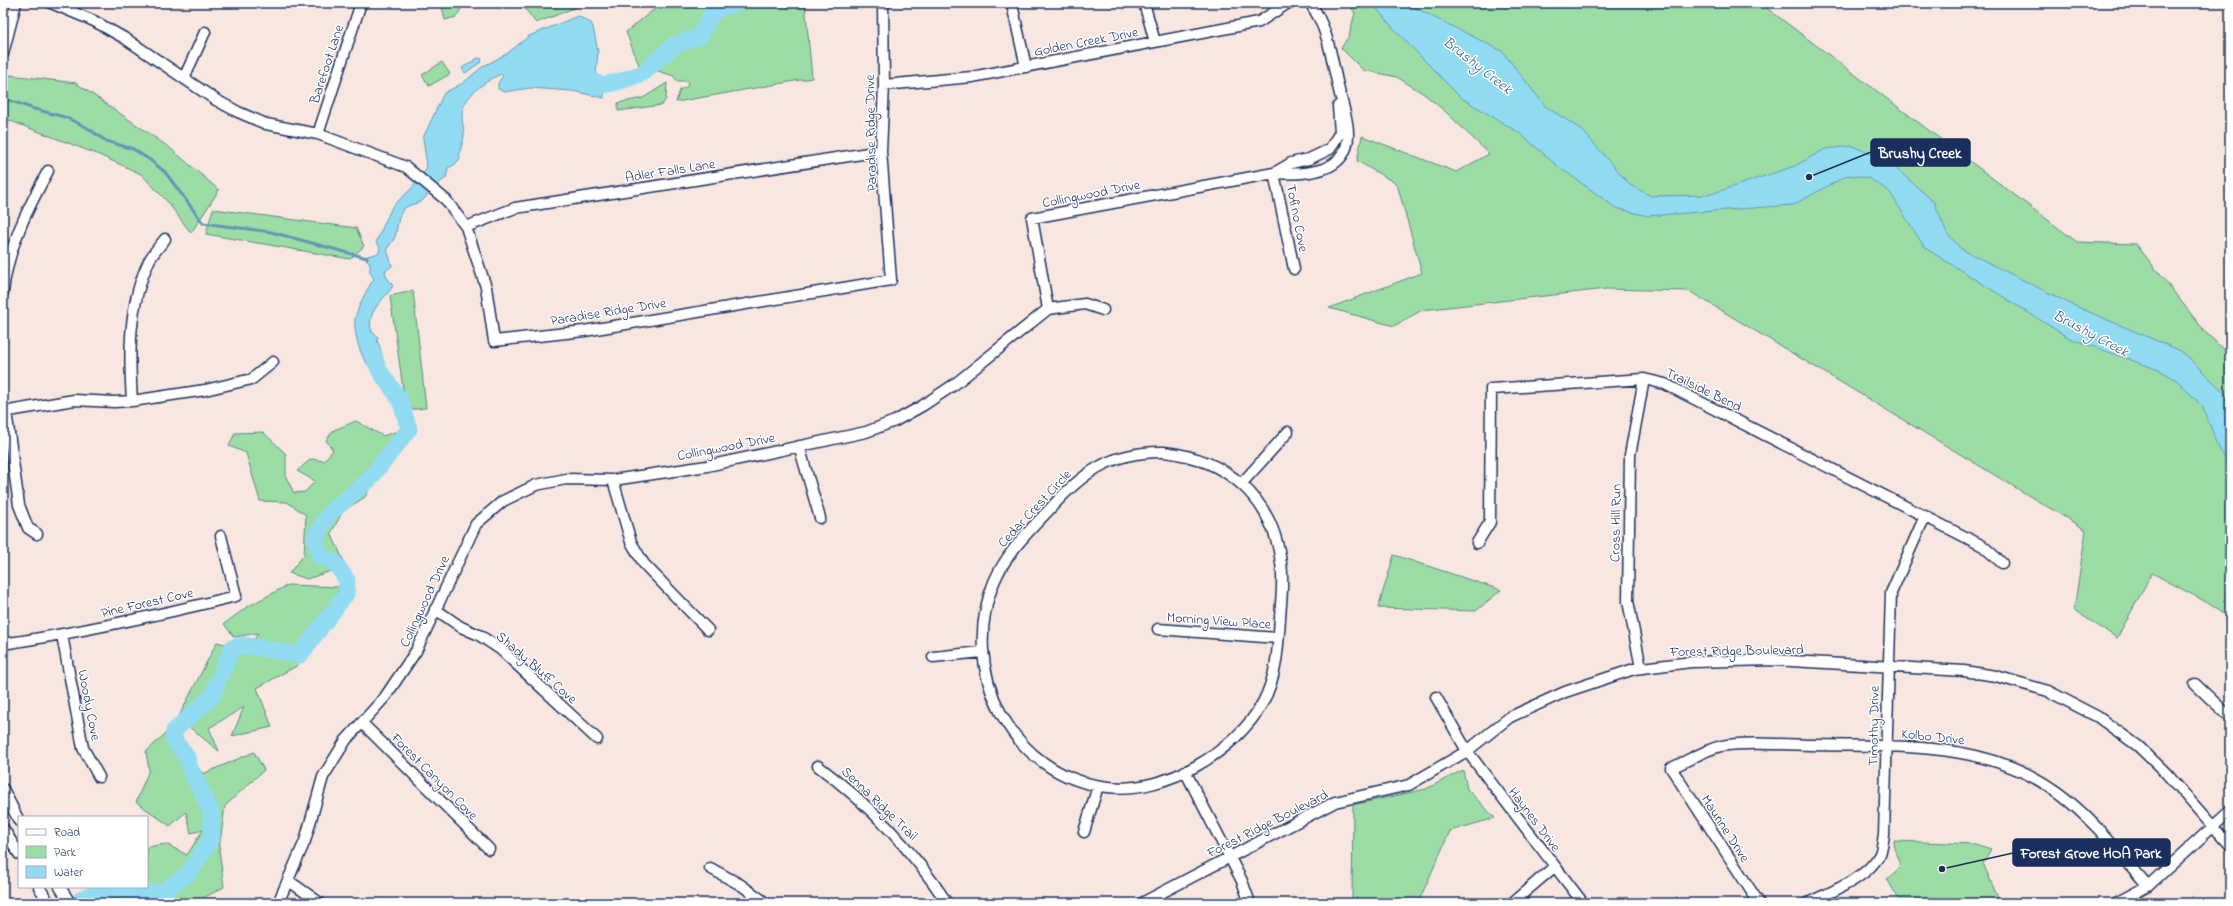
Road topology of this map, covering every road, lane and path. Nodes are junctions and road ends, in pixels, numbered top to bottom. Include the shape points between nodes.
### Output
1 (16, 3) edge
2 (51, 3) edge
3 (360, 3) edge
4 (883, 3) edge
5 (1144, 3) edge
6 (1288, 3) edge
7 (1310, 3) edge
8 (1013, 9) dead end
9 (205, 32) dead end
10 (1154, 42) junction
11 (3, 54) edge
12 (1026, 67) junction
13 (184, 78) junction
14 (884, 85) junction
15 (1338, 86) junction
16 (318, 134) junction
17 (881, 151) junction
18 (48, 171) dead end
19 (1274, 173) junction
20 (466, 227) junction
21 (165, 239) dead end
22 (1294, 269) dead end
23 (3, 292) edge
24 (1048, 309) junction
25 (1103, 310) dead end
26 (273, 362) dead end
27 (1644, 379) junction
28 (132, 401) junction
29 (4, 411) edge
30 (1288, 432) dead end
31 (799, 446) junction
32 (613, 480) junction
33 (1242, 483) junction
34 (1925, 516) junction
35 (820, 518) dead end
36 (37, 534) dead end
37 (221, 536) dead end
38 (1477, 543) dead end
39 (2002, 563) dead end
40 (435, 609) junction
41 (1158, 629) dead end
42 (708, 630) dead end
43 (62, 636) junction
44 (1278, 638) junction
45 (3, 644) edge
46 (982, 652) junction
47 (933, 656) dead end
48 (1888, 667) junction
49 (1641, 668) junction
50 (2196, 684) dead end
51 (1436, 697) dead end
52 (2230, 717) edge
53 (362, 723) junction
54 (597, 739) dead end
55 (1887, 746) junction
56 (1467, 752) junction
57 (818, 766) dead end
58 (1671, 768) joint
59 (1185, 771) junction
60 (99, 777) dead end
61 (1098, 786) junction
62 (3, 789) edge
63 (2230, 811) edge
64 (18, 819) edge
65 (2213, 826) junction
66 (3, 828) edge
67 (1084, 832) dead end
68 (2230, 846) edge
69 (489, 849) dead end
70 (18, 852) edge
71 (1231, 858) junction
72 (1554, 867) junction
73 (710, 868) dead end
74 (289, 880) junction
75 (2148, 886) junction
76 (40, 888) edge
77 (61, 888) edge
78 (49, 903) edge
79 (70, 903) edge
80 (278, 903) edge
81 (320, 903) edge
82 (766, 903) edge
83 (947, 903) edge
84 (1142, 903) edge
85 (1250, 903) edge
86 (1512, 903) edge
87 (1583, 903) edge
88 (1759, 903) edge
89 (1808, 903) edge
90 (2116, 903) edge

1 - 11 street
2 - 13 street, Paradise Ridge Drive via 94,21
3 - 16 street, Barefoot Lane
4 - 14 street, Paradise Ridge Drive
5 - 10 street
6 - 10 street, Golden Creek Drive via 1259,22
7 - 15 street, Collingwood Drive via 1318,13 1328,36
8 - 12 street
9 - 13 street
10 - 12 street, Golden Creek Drive
12 - 14 street, Golden Creek Drive via 972,77
13 - 16 street, Paradise Ridge Drive via 216,100 266,124
14 - 17 street, Paradise Ridge Drive
15 - 19 street, Collingwood Drive via 1340,132 1330,149 1309,159 1291,163
15 - 19 street, Collingwood Drive via 1348,134 1346,149 1341,157 1336,163 1319,171 1298,175
16 - 20 street, Paradise Ridge Drive via 406,167 446,200
17 - 20 street, Adler Falls Lane via 515,208
17 - 20 street, Paradise Ridge Drive via 892,280 584,331 494,341 486,287
18 - 23 street via 14,239
19 - 22 street, Tofino Cove
19 - 24 street, Collingwood Drive via 1032,218
21 - 28 street via 150,260 138,288 132,321
24 - 25 street via 1085,304
24 - 31 street, Collingwood Drive via 955,384 922,406 866,432
26 - 28 street via 252,379 205,390
27 - 34 street, Trailside Bend via 1665,384
27 - 38 street, Trailside Bend via 1491,389 1490,522
27 - 49 street, Cross Hill Run via 1630,455 1628,578 1628,601
28 - 29 street via 74,400
29 - 36 street via 19,505 28,528
30 - 33 street
31 - 32 street, Collingwood Drive via 707,466
31 - 35 street
32 - 40 street, Collingwood Drive via 566,479 536,485 503,501 476,524
32 - 42 street via 631,542 644,564
33 - 44 street, Cedar Crest Circle via 1259,503 1279,549 1282,579
33 - 46 street, Cedar Crest Circle via 1209,463 1164,452 1124,456 1088,472 1069,487 1014,548 1001,568 985,611
34 - 39 street, Trailside Bend via 1983,546
34 - 48 street, Timothy Drive via 1891,593
37 - 43 street, Pine Forest Cove via 236,596
40 - 53 street, Collingwood Drive via 406,669
40 - 54 street, Shady Bluff Cove via 500,649
41 - 44 street, Morning View Place
43 - 45 street, Pine Forest Cove
43 - 60 street, Woody Cove via 83,748
44 - 59 street, Cedar Crest Circle via 1271,685 1257,713 1224,747
46 - 47 street
46 - 61 street, Cedar Crest Circle via 994,698 1009,727 1019,739 1053,770
48 - 49 street, Forest Ridge Boulevard via 1774,660 1691,662
48 - 55 street, Timothy Drive
48 - 65 street, Forest Ridge Boulevard via 1964,671 1996,676 2048,692 2098,717 2138,746
49 - 56 street, Forest Ridge Boulevard via 1564,692 1510,717
50 - 52 street
51 - 56 street, Haynes Drive
53 - 69 street, Forest Canyon Cove
53 - 74 street, Collingwood Drive via 346,740 324,776 305,841
55 - 58 street, Kolbo Drive via 1720,746
55 - 75 street, Kolbo Drive via 1959,751 1996,761 2026,774 2060,794 2096,826
55 - 89 street, Timothy Drive via 1884,835 1880,853 1871,867 1851,881
56 - 71 street, Forest Ridge Boulevard via 1409,784 1335,802
56 - 72 street, Haynes Drive
57 - 83 street, Senna Ridge Trail via 842,784 892,830 914,855
58 - 88 street, Maurine Drive
59 - 61 street, Cedar Crest Circle via 1144,786
59 - 71 street
61 - 67 street
62 - 64 street
63 - 65 street
65 - 68 street, Forest Ridge Boulevard
65 - 75 street
66 - 70 street
71 - 84 street, Forest Ridge Boulevard
71 - 85 street
72 - 86 street
72 - 87 street, Haynes Drive
73 - 82 street via 741,885
74 - 80 street, Collingwood Drive
74 - 81 street
75 - 90 street
76 - 78 street
77 - 79 street

